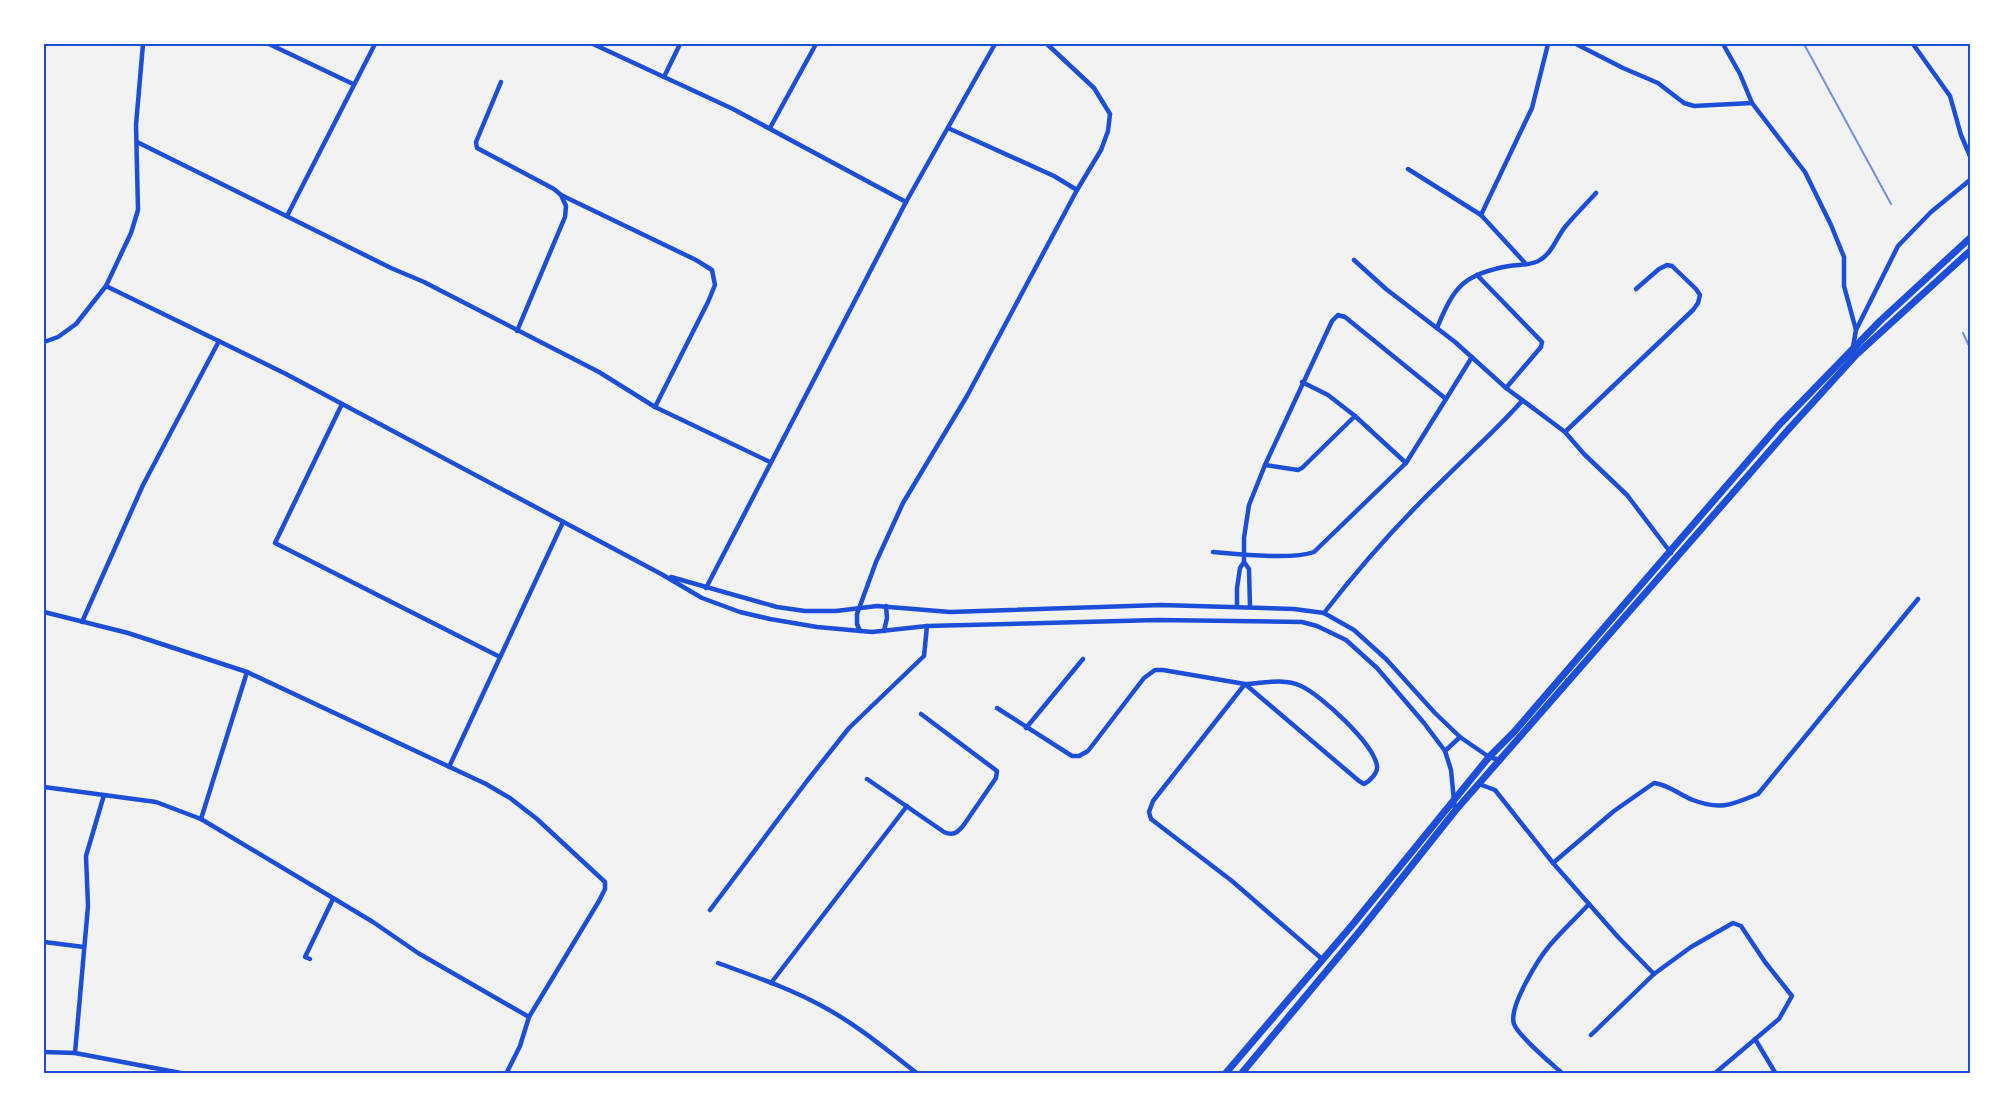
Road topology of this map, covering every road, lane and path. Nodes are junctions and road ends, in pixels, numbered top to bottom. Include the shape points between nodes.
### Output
1 (142, 44) edge
2 (269, 44) edge
3 (375, 44) edge
4 (593, 44) edge
5 (680, 44) edge
6 (816, 44) edge
7 (995, 44) edge
8 (1047, 44) edge
9 (1548, 44) edge
10 (1576, 44) edge
11 (1723, 44) edge
12 (1913, 44) edge
13 (664, 77) junction
14 (501, 82) dead end
15 (353, 84) junction
16 (1752, 103) junction
17 (770, 128) junction
18 (948, 128) junction
19 (137, 142) junction
20 (1971, 156) edge
21 (1408, 169) dead end
22 (1971, 180) edge
23 (1077, 190) junction
24 (1596, 193) dead end
25 (561, 195) junction
26 (906, 202) junction
27 (1481, 215) junction
28 (287, 216) junction
29 (1971, 238) edge
30 (1971, 251) edge
31 (1354, 260) dead end
32 (1526, 264) junction
33 (1477, 275) junction
34 (106, 285) junction
35 (1636, 288) dead end
36 (1437, 328) junction
37 (1856, 330) junction
38 (517, 331) junction
39 (219, 341) junction
40 (44, 342) edge
41 (1853, 347) junction
42 (1856, 356) junction
43 (1472, 357) junction
44 (1302, 382) junction
45 (1506, 388) junction
46 (1446, 399) junction
47 (1522, 401) junction
48 (342, 404) junction
49 (655, 406) junction
50 (1355, 416) junction
51 (1565, 432) junction
52 (770, 462) junction
53 (1406, 463) junction
54 (1265, 465) junction
55 (563, 522) junction
56 (1213, 552) dead end
57 (1671, 553) junction
58 (1244, 555) junction
59 (1244, 562) junction
60 (663, 575) junction
61 (706, 588) junction
62 (1918, 599) dead end
63 (886, 606) junction
64 (1237, 606) junction
65 (861, 607) junction
66 (1250, 607) junction
67 (44, 612) edge
68 (1324, 613) junction
69 (82, 622) junction
70 (927, 626) junction
71 (860, 631) junction
72 (885, 631) junction
73 (500, 657) junction
74 (1083, 659) dead end
75 (247, 672) junction
76 (1245, 684) junction
77 (997, 708) dead end
78 (1435, 713) junction
79 (921, 714) dead end
80 (1424, 723) junction
81 (1026, 728) junction
82 (1460, 737) junction
83 (1445, 751) junction
84 (1489, 757) junction
85 (1500, 760) junction
86 (449, 767) junction
87 (867, 779) dead end
88 (1479, 784) junction
89 (44, 787) edge
90 (104, 795) junction
91 (1454, 799) junction
92 (907, 806) junction
93 (1455, 811) junction
94 (201, 819) junction
95 (1552, 863) junction
96 (333, 899) junction
97 (1589, 904) junction
98 (710, 910) dead end
99 (44, 942) edge
100 (84, 947) junction
101 (310, 959) dead end
102 (1322, 959) junction
103 (718, 963) dead end
104 (1654, 974) junction
105 (771, 983) junction
106 (529, 1017) junction
107 (1591, 1035) dead end
108 (1755, 1039) junction
109 (44, 1052) edge
110 (75, 1053) junction
111 (186, 1074) edge
112 (506, 1074) edge
113 (918, 1074) edge
114 (1225, 1074) edge
115 (1241, 1074) edge
116 (1563, 1074) edge
117 (1714, 1074) edge
118 (1776, 1074) edge

1 - 19 street
2 - 15 street
3 - 15 street
4 - 13 street
5 - 13 street
6 - 17 street
7 - 18 street
8 - 23 street via 1094,88 1110,114 1101,150
9 - 27 street via 1532,108
10 - 16 street via 1658,83 1684,103
11 - 16 street
12 - 20 street via 1950,96
13 - 17 street
14 - 25 street via 477,148
15 - 28 street
16 - 37 street via 1805,172 1831,225 1844,257 1845,286
17 - 26 street
18 - 23 street
18 - 26 street
19 - 28 street
19 - 34 street via 138,210
21 - 27 street
22 - 37 street via 1931,212 1898,246
23 - 65 street via 967,396 903,504 876,562
24 - 32 street via 1548,253 1540,261
25 - 38 street via 565,217
25 - 49 street via 712,270 714,285 708,302
26 - 52 street
27 - 32 street
28 - 38 street
29 - 41 highway
30 - 42 highway
31 - 36 street
32 - 33 street
33 - 36 street via 1460,284
33 - 45 street via 1542,342
34 - 39 street
34 - 40 street via 76,324
35 - 51 street via 1666,265 1672,266 1700,296 1693,310
36 - 43 street
37 - 41 street
38 - 49 street via 599,372
39 - 48 street
39 - 69 street via 143,485
41 - 42 street
41 - 57 highway via 1779,425
42 - 85 highway
43 - 45 street
43 - 46 street
44 - 46 street via 1338,315 1346,317
44 - 50 street via 1328,395
44 - 54 street
45 - 47 street
46 - 53 street
47 - 51 street
47 - 68 street via 1400,523
48 - 55 street
48 - 73 street via 276,543
49 - 52 street
50 - 53 street
50 - 54 street via 1302,468
51 - 57 street via 1627,495
52 - 61 street
53 - 58 street via 1314,552
54 - 58 street via 1249,505
55 - 60 street
55 - 73 street
56 - 58 street
57 - 84 highway
58 - 59 street
59 - 64 street via 1238,578
59 - 66 street via 1249,569
60 - 61 street
60 - 71 street via 702,598 740,612
61 - 65 street via 805,611
62 - 95 street via 1758,794 1725,807 1693,800 1665,784 1654,783
63 - 64 street via 950,612
63 - 65 street
63 - 72 street
64 - 66 street
65 - 71 street via 856,618
66 - 68 street
67 - 69 street
68 - 78 street via 1354,630
69 - 75 street
70 - 72 street
70 - 80 street via 1158,620 1302,622 1346,640 1377,668
70 - 98 street via 924,656 849,728
71 - 72 street
73 - 86 street
74 - 81 street
75 - 86 street
75 - 94 street
76 - 76 street via 1359,781 1365,784 1376,772 1369,750 1325,700 1287,682
76 - 81 street via 1155,670 1144,678 1088,751 1079,756 1072,756
76 - 102 street via 1153,801 1149,812 1151,819 1232,881
77 - 81 street
78 - 80 street
78 - 82 street
79 - 92 street via 991,765 996,778 957,833 944,832
80 - 83 street
82 - 83 street
82 - 84 street
83 - 91 street
84 - 85 street
84 - 91 highway
85 - 88 highway
86 - 106 street via 510,798 605,882 599,901
87 - 92 street
88 - 93 highway
88 - 95 street via 1495,790
89 - 90 street
90 - 94 street via 156,802
90 - 100 street via 86,856 88,906
91 - 93 street
91 - 102 highway
92 - 105 street
93 - 115 highway
94 - 96 street
95 - 97 street
96 - 101 street via 305,957
96 - 106 street
97 - 104 street
97 - 116 street via 1549,946 1514,1010 1514,1024
99 - 100 street
100 - 110 street
102 - 114 highway
103 - 105 street
104 - 107 street
104 - 108 street via 1691,947 1737,923 1792,996 1779,1019
105 - 113 street via 823,1006
106 - 112 street
108 - 117 street
108 - 118 street
109 - 110 street
110 - 111 street

